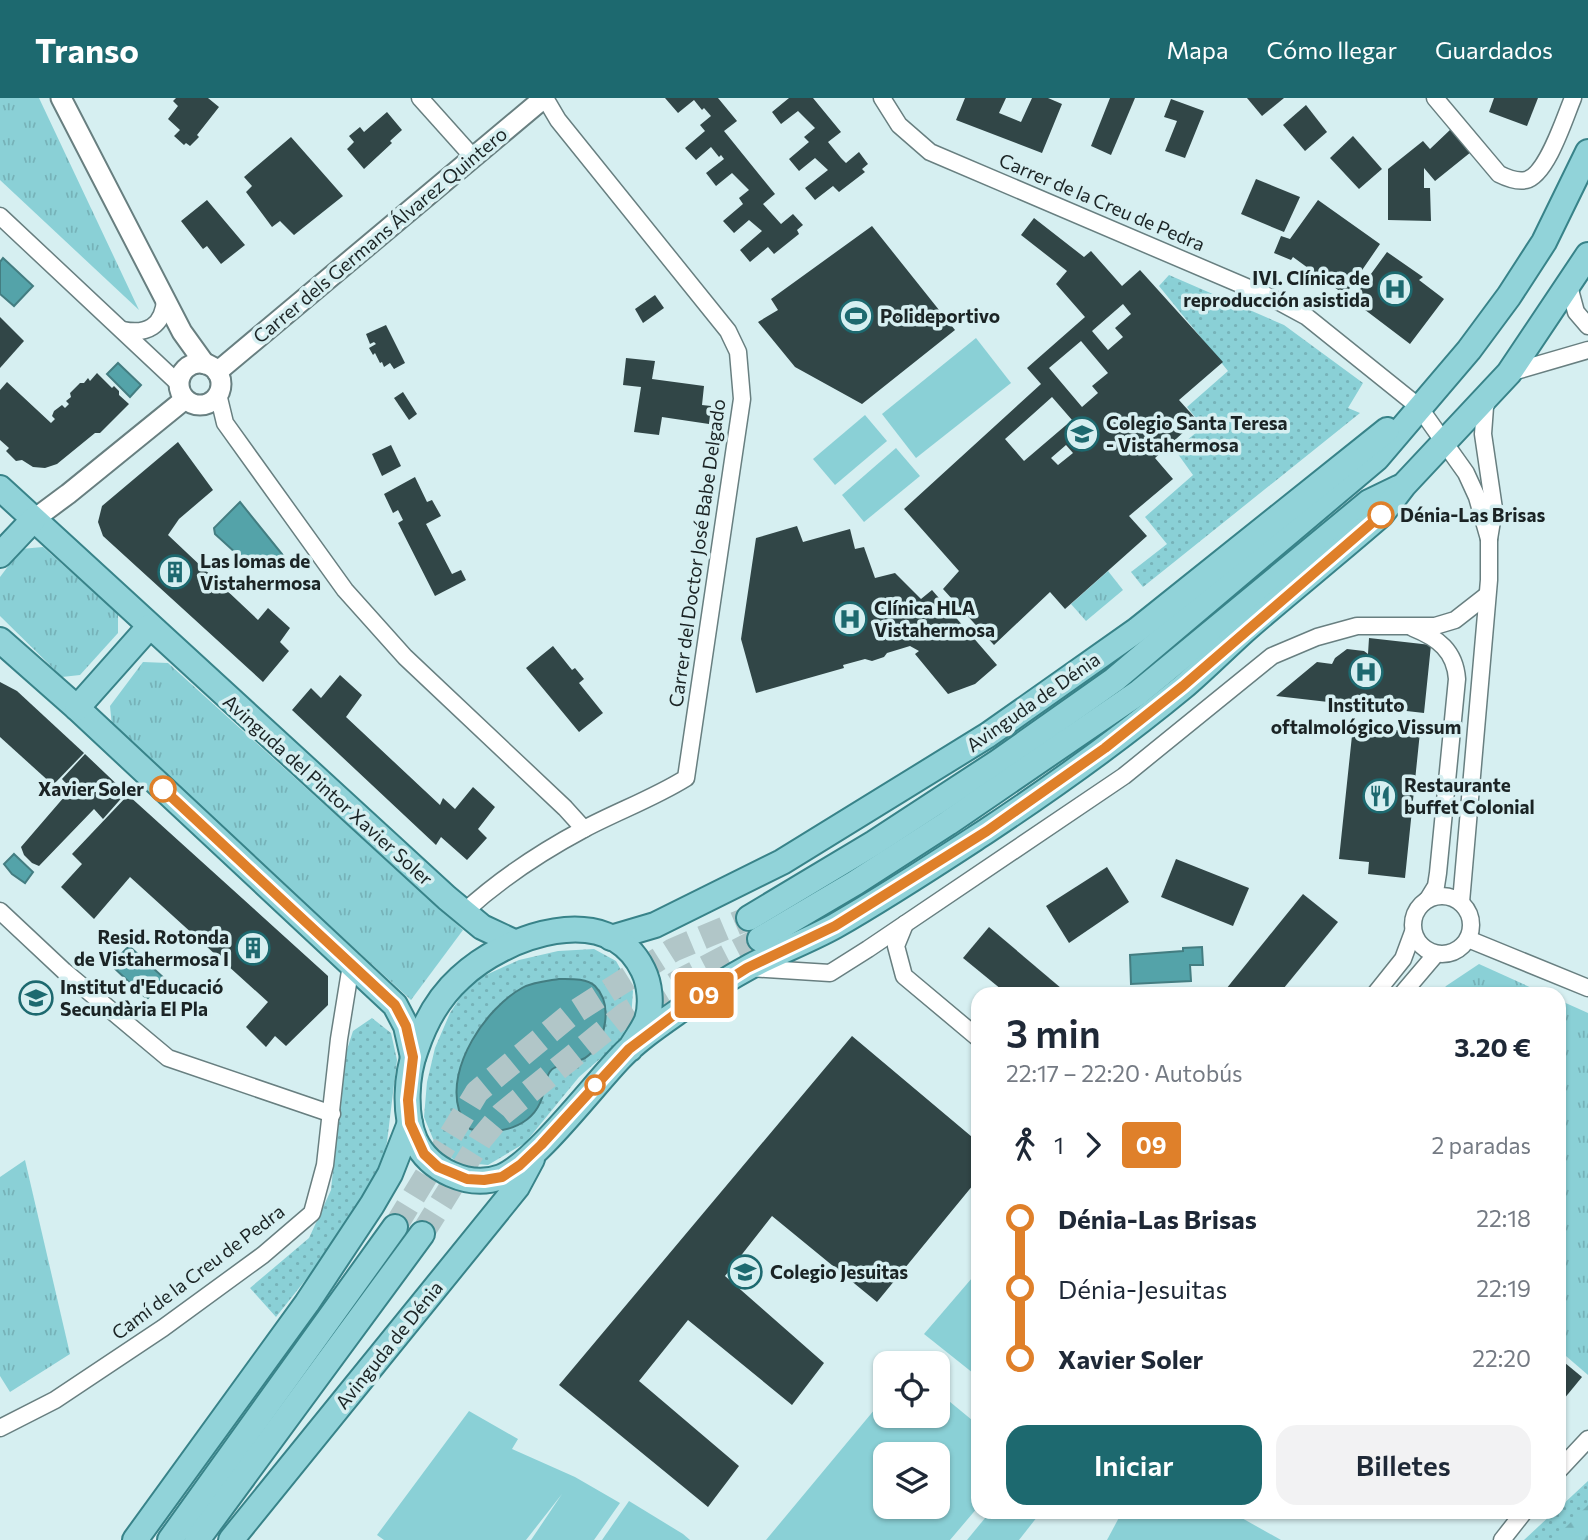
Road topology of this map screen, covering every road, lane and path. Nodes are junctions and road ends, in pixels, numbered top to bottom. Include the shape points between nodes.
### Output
1 (61, 98) edge
2 (420, 98) edge
3 (545, 98) edge
4 (882, 98) edge
5 (1435, 98) edge
6 (1573, 98) edge
7 (1588, 152) edge
8 (472, 156) junction
9 (0, 216) edge
10 (1588, 255) edge
11 (1569, 286) junction
12 (165, 300) junction
13 (1588, 326) edge
14 (122, 330) junction
15 (1588, 350) edge
16 (1509, 373) junction
17 (195, 377) junction
18 (218, 394) junction
19 (1489, 397) junction
20 (1419, 407) junction
21 (1446, 443) junction
22 (1404, 485) junction
23 (0, 488) edge
24 (33, 520) junction
25 (1489, 539) junction
26 (0, 555) edge
27 (1487, 595) junction
28 (1405, 624) junction
29 (149, 627) junction
30 (0, 640) edge
31 (77, 708) junction
32 (584, 829) junction
33 (1427, 899) junction
34 (1461, 902) junction
35 (0, 911) edge
36 (464, 912) junction
37 (906, 922) junction
38 (1413, 932) junction
39 (611, 938) junction
40 (1468, 939) junction
41 (514, 943) junction
42 (1436, 954) junction
43 (351, 965) junction
44 (747, 968) junction
45 (1381, 987) edge
46 (1408, 987) edge
47 (1588, 988) edge
48 (971, 1032) edge
49 (629, 1049) junction
50 (413, 1057) junction
51 (332, 1114) junction
52 (410, 1123) junction
53 (541, 1145) junction
54 (395, 1227) tunnel mouth
55 (422, 1234) tunnel mouth
56 (0, 1428) edge
57 (1588, 1439) edge
58 (1566, 1462) edge
59 (1518, 1519) edge
60 (135, 1540) edge
61 (170, 1540) edge
62 (197, 1540) edge
63 (231, 1540) edge
64 (1502, 1540) edge

1 - 12 street
2 - 8 street
3 - 8 street, Carrer dels Germans Álvarez Quintero
3 - 32 street, Carrer del Doctor José Babe Delgado via 728,331 738,352 742,399 686,778
4 - 20 street, Carrer de la Creu de Pedra via 899,125 930,152 1270,297 1307,317
5 - 6 street via 1499,174 1526,180 1539,173
7 - 20 main road, Avinguda de Dénia via 1544,242 1509,296
8 - 17 street, Carrer dels Germans Álvarez Quintero
9 - 14 street
10 - 11 main road, Avinguda de Dénia
11 - 13 street via 1576,312
11 - 16 main road, Avinguda de Dénia
12 - 14 street via 160,319 148,330
12 - 17 street via 182,332
14 - 17 street
15 - 16 street
16 - 19 main road, Avinguda de Dénia
17 - 18 street via 221,387
17 - 18 street via 193,404 203,405
17 - 24 street, Carrer dels Germans Álvarez Quintero via 68,494
18 - 32 street via 225,424 345,590 405,657
19 - 21 main road, Avinguda de Dénia
19 - 25 street via 1483,434 1494,509
20 - 21 street, Carrer de la Creu de Pedra
20 - 22 main road, Avinguda de Dénia via 1377,458 1114,680 754,929 855,883 1138,693 1368,502
20 - 39 main road, Avinguda de Dénia via 1137,629 988,735 782,863 655,925
21 - 22 main road, Avinguda de Dénia
21 - 25 street, Carrer de la Creu de Pedra via 1477,497
22 - 44 main road, Avinguda de Dénia via 1381,515 1105,748 987,831 835,926
23 - 24 main road, Avinguda del Pintor Xavier Soler
24 - 26 main road, Carrer dels Germans Álvarez Quintero
24 - 29 main road, Avinguda del Pintor Xavier Soler
25 - 27 street
27 - 28 street via 1455,620 1435,626
27 - 34 street
28 - 33 street via 1438,642 1456,664 1438,873
28 - 37 street via 1357,626 1272,656 1124,776
29 - 31 main road
29 - 36 main road, Avinguda del Pintor Xavier Soler
30 - 31 main road
31 - 43 main road
32 - 36 street, Carrer del Doctor José Babe Delgado via 494,885
33 - 34 street via 1444,895
33 - 38 street via 1415,913
34 - 40 street via 1471,919
35 - 51 street via 168,1058
36 - 41 main road, Avinguda del Pintor Xavier Soler
37 - 44 street via 830,973
37 - 48 street via 896,946 904,976
38 - 42 street via 1421,946
38 - 45 street via 1403,960
39 - 41 main road, Avinguda de Dénia via 566,930
39 - 49 main road, Avinguda de Dénia via 641,966 649,990 648,1018
40 - 42 street via 1454,951
40 - 47 street
41 - 50 main road, Avinguda de Dénia via 459,978 436,1006
42 - 46 street
43 - 50 main road via 395,1005 406,1026
43 - 51 street, Camí de la Creu de Pedra
44 - 49 main road, Avinguda de Dénia
49 - 53 main road, Avinguda de Dénia
50 - 52 main road, Avinguda de Dénia
51 - 56 street, Camí de la Creu de Pedra via 312,1213 163,1328 55,1401
52 - 53 main road, Avinguda de Dénia via 424,1154 438,1167 467,1179 502,1177
52 - 60 main road, Avinguda de Dénia via 390,1174 365,1216
53 - 63 main road, Avinguda de Dénia via 517,1187
54 - 61 main road
55 - 62 main road, Avinguda de Dénia
57 - 58 street
59 - 64 street

